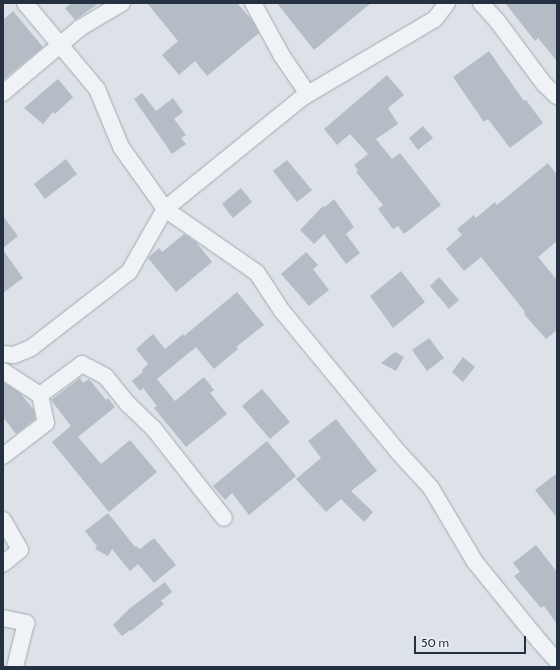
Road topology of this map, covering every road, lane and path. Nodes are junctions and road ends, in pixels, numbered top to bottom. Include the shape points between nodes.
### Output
1 (25, 3) edge
2 (122, 3) edge
3 (253, 3) edge
4 (447, 3) edge
5 (481, 3) edge
6 (60, 44) junction
7 (3, 93) edge
8 (308, 94) junction
9 (557, 96) edge
10 (164, 209) junction
11 (3, 354) edge
12 (3, 371) edge
13 (40, 395) junction
14 (3, 456) edge
15 (224, 518) dead end
16 (3, 520) edge
17 (3, 564) edge
18 (3, 618) edge
19 (557, 661) edge
20 (15, 667) edge

1 - 6 street
2 - 6 street via 80,28
3 - 8 street via 282,56
4 - 8 street via 435,19
5 - 9 street via 544,84
6 - 7 street
6 - 10 street via 97,89 121,147
8 - 10 street
10 - 11 street via 129,272 31,348 14,355
10 - 19 street via 257,273 282,311 431,488 475,562
12 - 13 street
13 - 14 street via 46,423
13 - 15 street via 82,364 106,377 128,404 154,429
16 - 17 street via 20,550
18 - 20 street via 26,623

